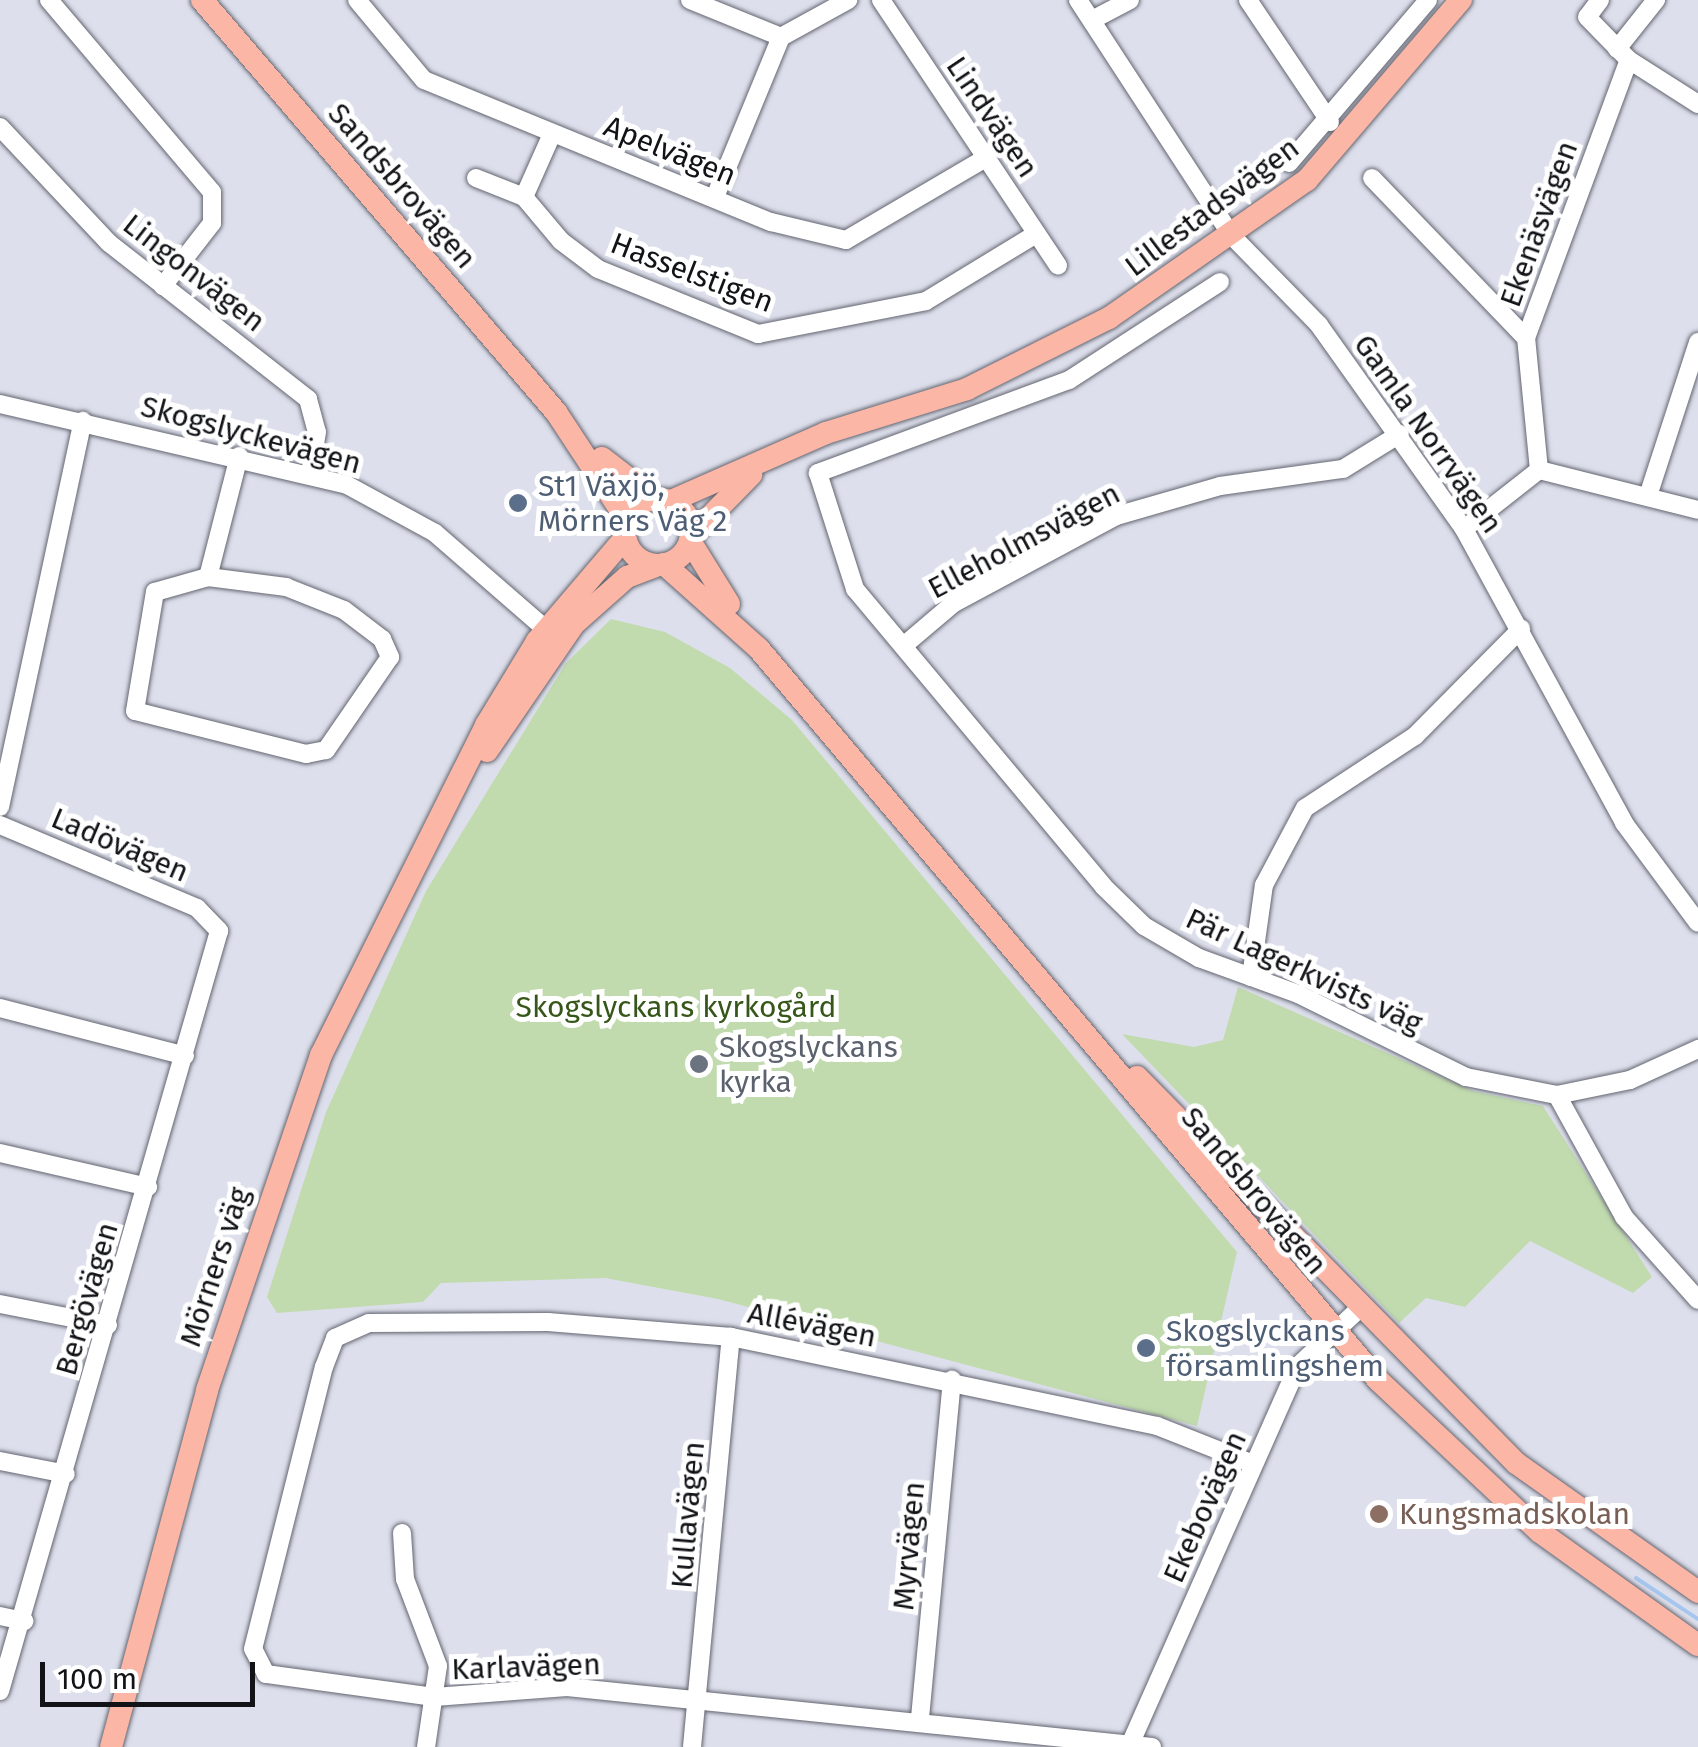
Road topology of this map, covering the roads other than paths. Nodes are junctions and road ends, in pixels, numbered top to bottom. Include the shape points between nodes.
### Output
1 (49, 0) edge
2 (202, 0) edge
3 (357, 0) edge
4 (690, 0) edge
5 (848, 0) edge
6 (881, 0) edge
7 (1078, 0) edge
8 (1130, 0) edge
9 (1248, 0) edge
10 (1428, 0) edge
11 (1461, 0) edge
12 (1600, 0) edge
13 (1656, 0) edge
14 (1092, 20) junction
15 (780, 37) junction
16 (1623, 54) junction
17 (1698, 104) edge
18 (1330, 122) junction
19 (552, 134) junction
20 (3, 136) edge
21 (986, 158) junction
22 (1289, 163) dead end
23 (476, 178) dead end
24 (1372, 178) dead end
25 (524, 197) junction
26 (714, 197) junction
27 (1036, 234) junction
28 (1231, 235) junction
29 (1058, 265) dead end
30 (1220, 282) dead end
31 (163, 286) junction
32 (1109, 318) junction
33 (1526, 338) junction
34 (1698, 342) edge
35 (1126, 346) junction
36 (0, 404) edge
37 (556, 412) junction
38 (83, 421) junction
39 (1400, 434) junction
40 (786, 449) junction
41 (239, 456) junction
42 (1540, 470) junction
43 (310, 473) junction
44 (818, 473) joint
45 (1649, 493) junction
46 (662, 500) junction
47 (1698, 510) edge
48 (626, 529) junction
49 (1464, 529) junction
50 (690, 539) junction
51 (661, 565) junction
52 (208, 577) junction
53 (1520, 629) junction
54 (552, 636) junction
55 (908, 642) junction
56 (758, 648) junction
57 (0, 806) edge
58 (0, 825) edge
59 (216, 920) joint
60 (1698, 924) edge
61 (1013, 948) junction
62 (1251, 977) junction
63 (0, 1008) edge
64 (1698, 1050) edge
65 (185, 1056) junction
66 (1556, 1095) junction
67 (0, 1153) edge
68 (148, 1188) junction
69 (1698, 1300) edge
70 (0, 1304) edge
71 (1358, 1309) junction
72 (108, 1325) junction
73 (348, 1329) joint
74 (1336, 1329) junction
75 (731, 1337) junction
76 (952, 1380) junction
77 (0, 1461) edge
78 (1254, 1464) junction
79 (66, 1474) junction
80 (402, 1533) dead end
81 (1698, 1592) edge
82 (0, 1616) edge
83 (24, 1621) junction
84 (1698, 1645) edge
85 (0, 1691) edge
86 (434, 1697) junction
87 (700, 1698) junction
88 (920, 1718) junction
89 (1130, 1744) edge
90 (111, 1747) edge
91 (426, 1747) edge
92 (692, 1747) edge
93 (1152, 1747) edge

1 - 31 street via 212,192 212,223
2 - 37 main road, Sandsbrovägen
3 - 19 street, Apelvägen via 424,80
4 - 15 street
5 - 15 street
6 - 21 street, Lindvägen
7 - 14 street, Gamla Norrvägen
8 - 14 street
9 - 18 street
10 - 18 street, Lillestadsvägen
11 - 28 main road, Lillestadsvägen via 1307,180
12 - 16 street via 1587,17
13 - 16 street, Ekenäsvägen
14 - 28 street, Gamla Norrvägen
15 - 26 street
16 - 17 street
16 - 33 street, Ekenäsvägen
18 - 22 street, Lillestadsvägen
19 - 25 street
19 - 26 street, Apelvägen
20 - 31 street, Lingonvägen
21 - 26 street, Apelvägen via 846,240
21 - 27 street, Lindvägen
23 - 25 street
24 - 33 street
25 - 27 street, Hasselstigen via 598,268 774,335 926,301
27 - 29 street, Lindvägen
28 - 32 main road, Lillestadsvägen
28 - 39 street, Gamla Norrvägen via 1319,325
30 - 35 street, Lillestadsvägen
31 - 43 street, Lingonvägen via 308,399 318,432
32 - 35 street
32 - 40 main road, Lillestadsvägen via 967,389
33 - 42 street, Ekenäsvägen
34 - 45 street
35 - 44 street, Lillestadsvägen via 1069,380
36 - 38 street, Skogslyckevägen
37 - 46 main road, Sandsbrovägen
37 - 48 main road, Sandsbrovägen
38 - 41 street, Skogslyckevägen
38 - 57 street
39 - 49 street, Gamla Norrvägen
39 - 55 street, Elleholmsvägen via 1343,470 1220,486 1116,516 954,603
40 - 46 main road, Lillestadsvägen
40 - 50 main road, Lillestadsvägen via 718,502
41 - 43 street, Skogslyckevägen
41 - 52 street
42 - 45 street
42 - 49 street
43 - 54 street, Skogslyckevägen via 416,520
44 - 55 street, Pär Lagerkvists väg via 855,589
45 - 47 street
46 - 48 main road, Lillestadsvägen
46 - 50 main road, Sandsbrovägen
48 - 51 main road, Sandsbrovägen via 635,556
48 - 54 main road, Mörners väg
49 - 53 street, Gamla Norrvägen
50 - 51 main road, Lillestadsvägen
50 - 56 main road, Sandsbrovägen
51 - 54 main road, Mörners väg via 627,577
51 - 56 main road, Sandsbrovägen
52 - 52 street via 155,592 131,695 136,711 306,754 326,750 390,656 382,639 344,610 286,587
53 - 60 street, Gamla Norrvägen via 1624,822
53 - 62 street via 1415,736 1305,808 1264,885
54 - 90 main road, Mörners väg via 433,828 336,1023 272,1186
55 - 62 street, Pär Lagerkvists väg via 1144,926
56 - 61 main road, Sandsbrovägen
58 - 59 street, Ladövägen
59 - 65 street, Bergövägen
61 - 71 main road, Sandsbrovägen
61 - 74 main road, Sandsbrovägen
62 - 66 street, Pär Lagerkvists väg via 1466,1076
63 - 65 street
64 - 66 street via 1630,1080
65 - 68 street, Bergövägen
66 - 69 street via 1624,1217
67 - 68 street
68 - 72 street, Bergövägen
70 - 72 street
71 - 74 street, Ekebovägen
71 - 81 main road, Sandsbrovägen via 1516,1463
72 - 79 street, Bergövägen
73 - 75 street, Allévägen via 548,1322
73 - 86 street, Karlavägen via 324,1367 253,1649 266,1674
74 - 78 street, Ekebovägen via 1297,1367
74 - 84 main road, Sandsbrovägen via 1474,1477
75 - 76 street, Allévägen
75 - 87 street, Kullavägen
76 - 78 street, Allévägen via 1157,1426
76 - 88 street, Myrvägen
77 - 79 street
78 - 89 street, Ekebovägen
79 - 83 street, Bergövägen
80 - 86 street via 405,1580 434,1643
82 - 83 street
83 - 85 street, Bergövägen
86 - 87 street, Karlavägen via 567,1688
86 - 91 street
87 - 88 street, Karlavägen
87 - 92 street, Kullavägen
88 - 89 street, Karlavägen
89 - 93 street, Karlavägen

